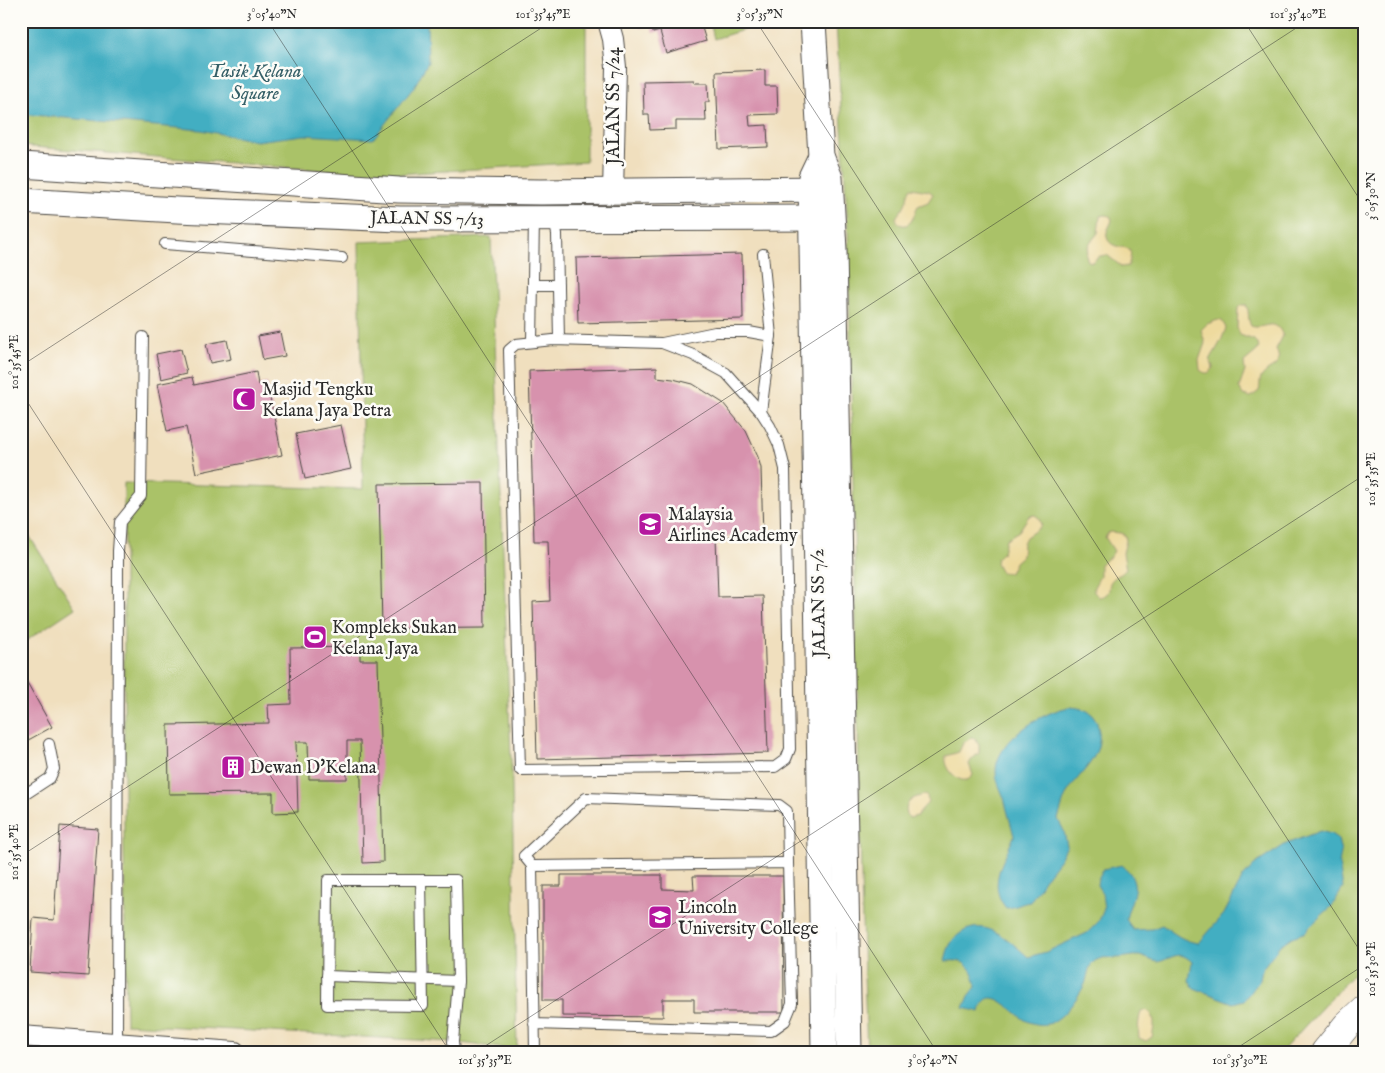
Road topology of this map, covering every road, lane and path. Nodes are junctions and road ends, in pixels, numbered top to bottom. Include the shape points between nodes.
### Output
1 (608, 21) edge
2 (813, 21) edge
3 (21, 165) edge
4 (822, 189) junction
5 (541, 192) junction
6 (613, 192) junction
7 (21, 201) edge
8 (544, 218) junction
9 (823, 218) junction
10 (165, 244) dead end
11 (763, 254) dead end
12 (342, 258) dead end
13 (533, 285) junction
14 (558, 285) junction
15 (771, 336) junction
16 (143, 337) dead end
17 (559, 340) junction
18 (532, 342) junction
19 (662, 343) junction
20 (761, 412) junction
21 (49, 744) dead end
22 (21, 797) edge
23 (788, 863) junction
24 (532, 866) junction
25 (421, 880) junction
26 (327, 976) junction
27 (423, 980) junction
28 (458, 981) junction
29 (1364, 1009) edge
30 (534, 1024) junction
31 (21, 1036) edge
32 (117, 1048) edge
33 (235, 1052) edge
34 (454, 1052) edge
35 (535, 1052) edge
36 (824, 1052) edge
37 (849, 1052) edge
38 (1325, 1052) edge

1 - 6 street, JALAN SS 7/24 via 616,67
2 - 4 street, JALAN SS 7/2 via 821,156 812,177
3 - 5 street, JALAN SS 7/13 via 399,190
4 - 6 street, JALAN SS 7/13
4 - 9 street, JALAN SS 7/2
5 - 6 street, JALAN SS 7/13
5 - 8 street
7 - 8 street, JALAN SS 7/13 via 400,219
8 - 9 street, JALAN SS 7/13
8 - 13 lane
8 - 14 lane via 557,234
9 - 36 street, JALAN SS 7/2
9 - 37 street, JALAN SS 7/2
10 - 12 lane
11 - 15 lane
13 - 14 lane
13 - 18 lane
14 - 17 lane
15 - 19 lane via 715,332
15 - 20 lane
16 - 32 lane via 141,496 120,522 118,550
17 - 18 lane
17 - 19 lane
18 - 20 lane via 516,344 509,350 520,770 775,767 786,759 790,749 785,469 779,445
19 - 20 lane via 726,373
21 - 22 lane via 54,769 50,778
23 - 24 lane
23 - 24 lane via 787,811 779,805 586,798 524,856
23 - 30 lane via 792,1004 785,1021 771,1031
24 - 30 lane
25 - 26 lane via 328,880
25 - 27 lane
25 - 28 lane via 456,880
26 - 27 lane
26 - 27 lane via 327,1005 423,1006
27 - 28 lane
28 - 34 lane
29 - 38 main road
30 - 35 lane
31 - 32 street
32 - 33 street

